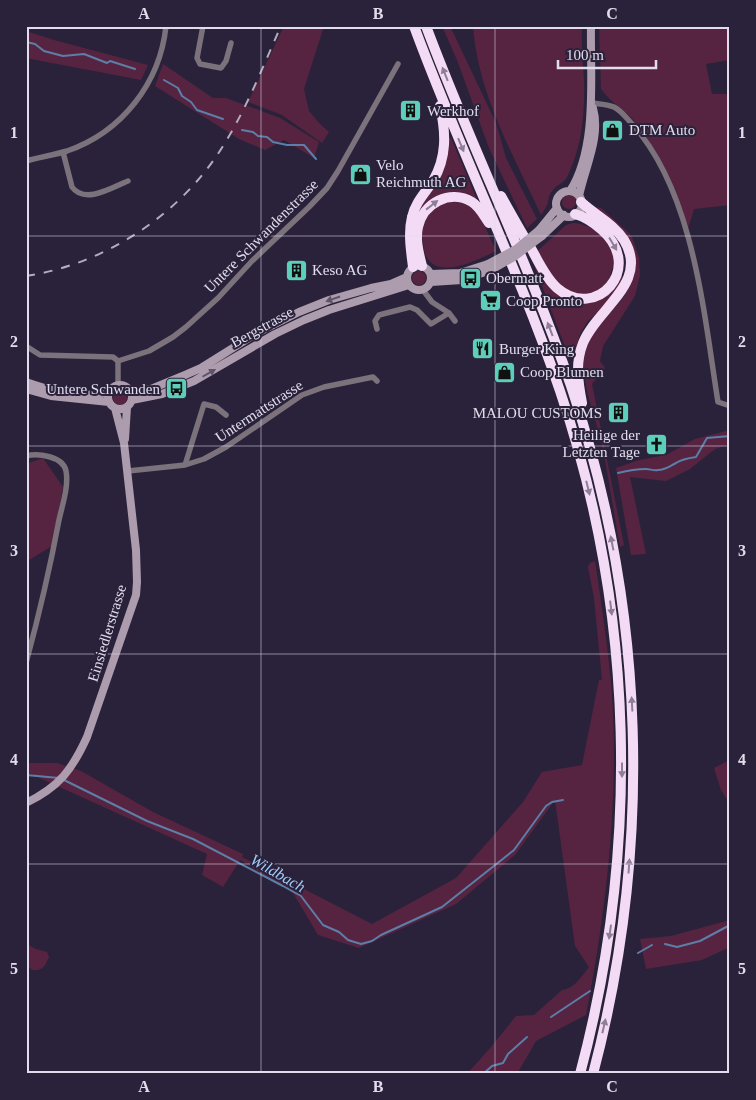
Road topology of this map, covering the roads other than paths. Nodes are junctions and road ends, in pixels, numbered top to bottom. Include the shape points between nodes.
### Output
1 (166, 26) edge
2 (203, 26) edge
3 (414, 26) edge
4 (426, 26) edge
5 (592, 26) edge
6 (231, 43) dead end
7 (398, 64) dead end
8 (436, 84) junction
9 (592, 103) junction
10 (63, 152) junction
11 (476, 152) junction
12 (26, 160) edge
13 (128, 181) dead end
14 (570, 191) junction
15 (580, 199) junction
16 (557, 208) junction
17 (575, 214) junction
18 (564, 215) junction
19 (541, 233) junction
20 (503, 244) junction
21 (418, 266) junction
22 (431, 278) junction
23 (408, 281) junction
24 (423, 290) junction
25 (449, 313) junction
26 (454, 321) dead end
27 (377, 329) dead end
28 (26, 346) edge
29 (118, 361) junction
30 (377, 380) dead end
31 (26, 382) edge
32 (118, 386) junction
33 (26, 389) edge
34 (109, 392) junction
35 (132, 396) junction
36 (112, 405) junction
37 (730, 406) edge
38 (127, 407) junction
39 (226, 415) dead end
40 (124, 443) junction
41 (26, 456) edge
42 (593, 458) junction
43 (185, 465) junction
44 (128, 471) junction
45 (26, 663) edge
46 (26, 803) edge
47 (580, 1074) edge
48 (593, 1074) edge

1 - 10 street via 153,75 132,107 100,135
2 - 6 street via 197,58 200,64 221,68
3 - 8 highway
11 -> 4 highway
5 - 9 main road
7 - 29 street, Untere Schwandenstrasse via 327,188 180,332 149,352
8 -> 20 highway
8 - 21 highway via 444,128 444,150 437,172 412,217 410,234
9 - 14 main road via 582,160
9 - 15 main road via 594,133
9 - 37 street via 618,109 648,144 665,174 682,219 696,272 718,402
10 - 12 street
10 - 13 street via 72,187 83,194 92,195
17 -> 11 highway via 604,232 618,255 619,268 613,282 604,292 591,298 568,295 550,280
42 -> 11 highway via 563,364 528,272
14 - 15 main road
14 - 16 main road via 560,195 556,201
15 - 17 main road via 581,208
15 - 42 highway via 619,234 628,250 630,262 625,286 591,328 580,354 579,387
16 - 18 main road
16 - 19 main road
17 - 18 main road
18 - 19 main road
19 - 22 main road, bridge via 514,258 462,280
21 -> 20 highway via 418,226 425,211 441,199 458,198 473,203
20 -> 47 highway via 550,362 581,459 604,561 618,663 622,722 618,867 605,965
21 - 22 main road via 428,269
21 - 23 main road via 410,270
22 - 24 main road via 430,285
23 - 24 main road via 415,290
23 - 35 main road, Bergstrasse via 364,290 299,312 193,372
24 - 25 street via 432,302
25 - 26 street
25 - 27 street via 431,324 410,307 379,314 375,321
28 - 29 street, Untere Schwandenstrasse via 40,355 112,357
29 - 32 street
30 - 43 street, Untermattstrasse via 373,377 302,395 220,451
31 - 34 main road via 68,393 98,395
32 - 34 main road
32 - 35 main road via 126,387
33 - 36 main road
34 - 36 main road
35 - 38 main road
36 - 38 main road via 121,410
36 - 40 main road, Einsiedlerstrasse
38 - 40 main road, Einsiedlerstrasse
39 - 43 street, Untermattstrasse via 216,407 204,404
40 - 44 main road, Einsiedlerstrasse
41 - 45 street via 53,458 66,470 66,478 46,587
48 -> 42 highway via 622,933 634,777 633,708 626,624
43 - 44 street, Untermattstrasse
44 - 46 main road, Einsiedlerstrasse via 136,550 136,596 87,737 73,766 49,791

